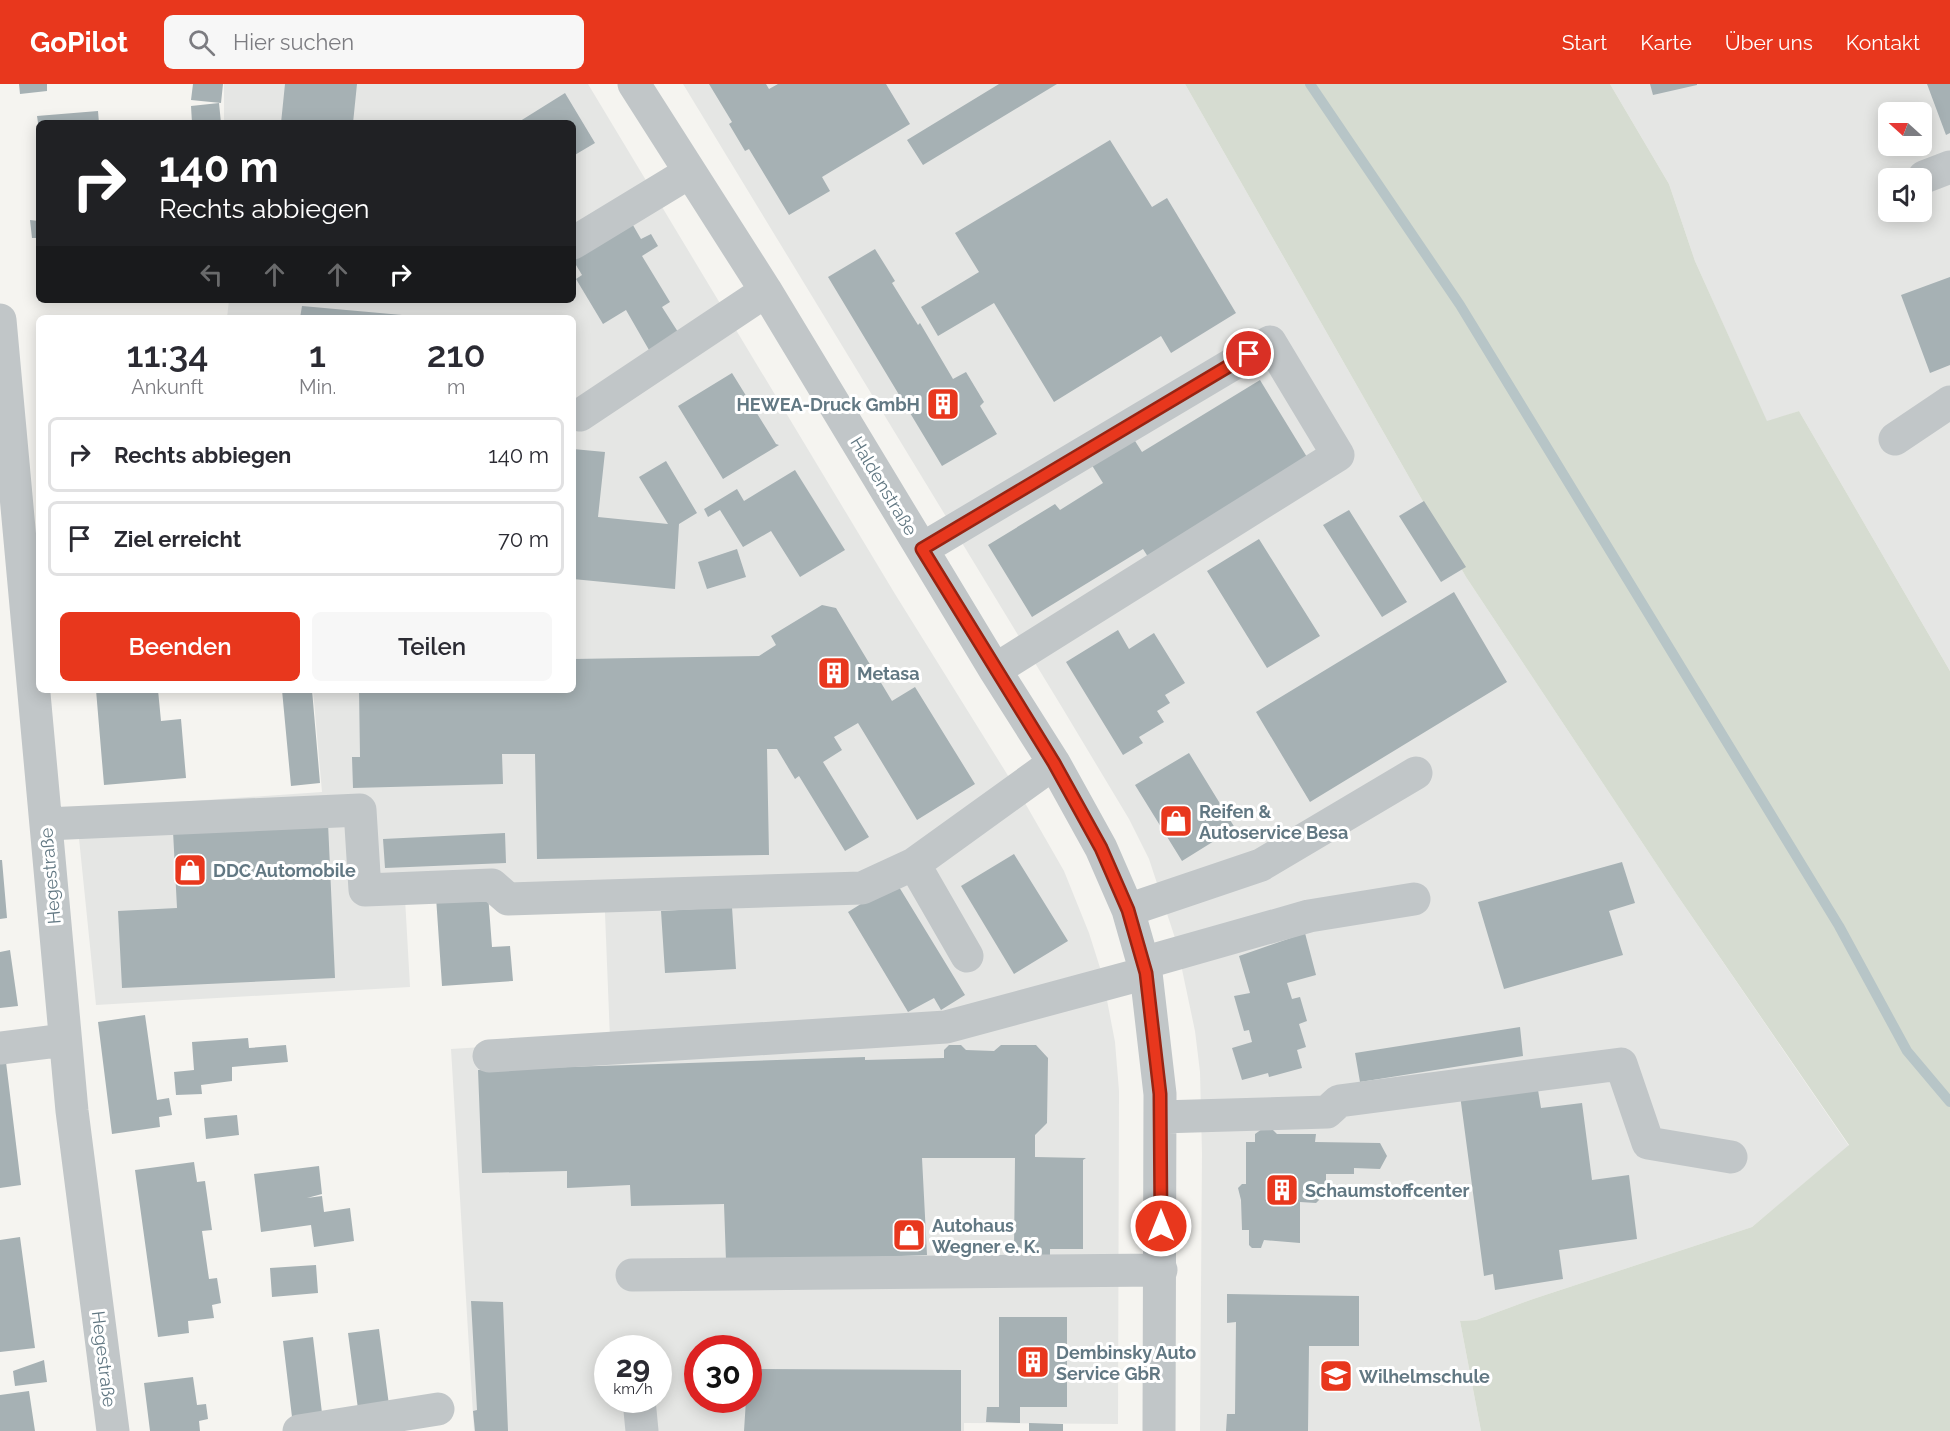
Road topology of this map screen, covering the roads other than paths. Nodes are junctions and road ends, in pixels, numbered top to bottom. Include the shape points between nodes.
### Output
1 (634, 84) edge
2 (690, 172) junction
3 (576, 241) edge
4 (766, 291) junction
5 (0, 320) edge
6 (1950, 402) edge
7 (580, 415) dead end
8 (1895, 439) dead end
9 (922, 549) junction
10 (994, 670) junction
11 (1054, 763) junction
12 (1416, 773) dead end
13 (45, 824) junction
14 (914, 864) junction
15 (1414, 899) dead end
16 (1128, 910) junction
17 (967, 956) dead end
18 (1144, 968) junction
19 (65, 1040) junction
20 (0, 1048) edge
21 (489, 1056) dead end
22 (1160, 1117) junction
23 (1731, 1158) dead end
24 (1161, 1270) junction
25 (632, 1275) dead end
26 (438, 1409) dead end
27 (640, 1413) edge
28 (113, 1431) edge
29 (299, 1431) edge
30 (642, 1431) edge
31 (1159, 1431) edge

1 - 2 street, Haldenstraße
2 - 3 street
2 - 4 street, Haldenstraße
4 - 7 street
4 - 9 street, Haldenstraße
5 - 13 street, Hegestraße
6 - 8 street
9 - 10 street, Haldenstraße
9 - 10 street via 1270,342 1338,455
10 - 11 street, Haldenstraße
11 - 14 street
11 - 16 street, Haldenstraße via 1101,848
12 - 16 street via 1260,866
13 - 14 street via 360,810 364,890 492,885 508,899 862,888
13 - 19 street, Hegestraße
14 - 17 street
15 - 18 street via 1309,916
16 - 18 street, Haldenstraße
18 - 21 street via 946,1027
18 - 22 street, Haldenstraße
19 - 20 street
19 - 28 street, Hegestraße
22 - 23 street via 1327,1112 1339,1101 1621,1064 1648,1143
22 - 24 street, Haldenstraße
24 - 25 street
24 - 31 street, Haldenstraße
26 - 29 street
27 - 30 street

